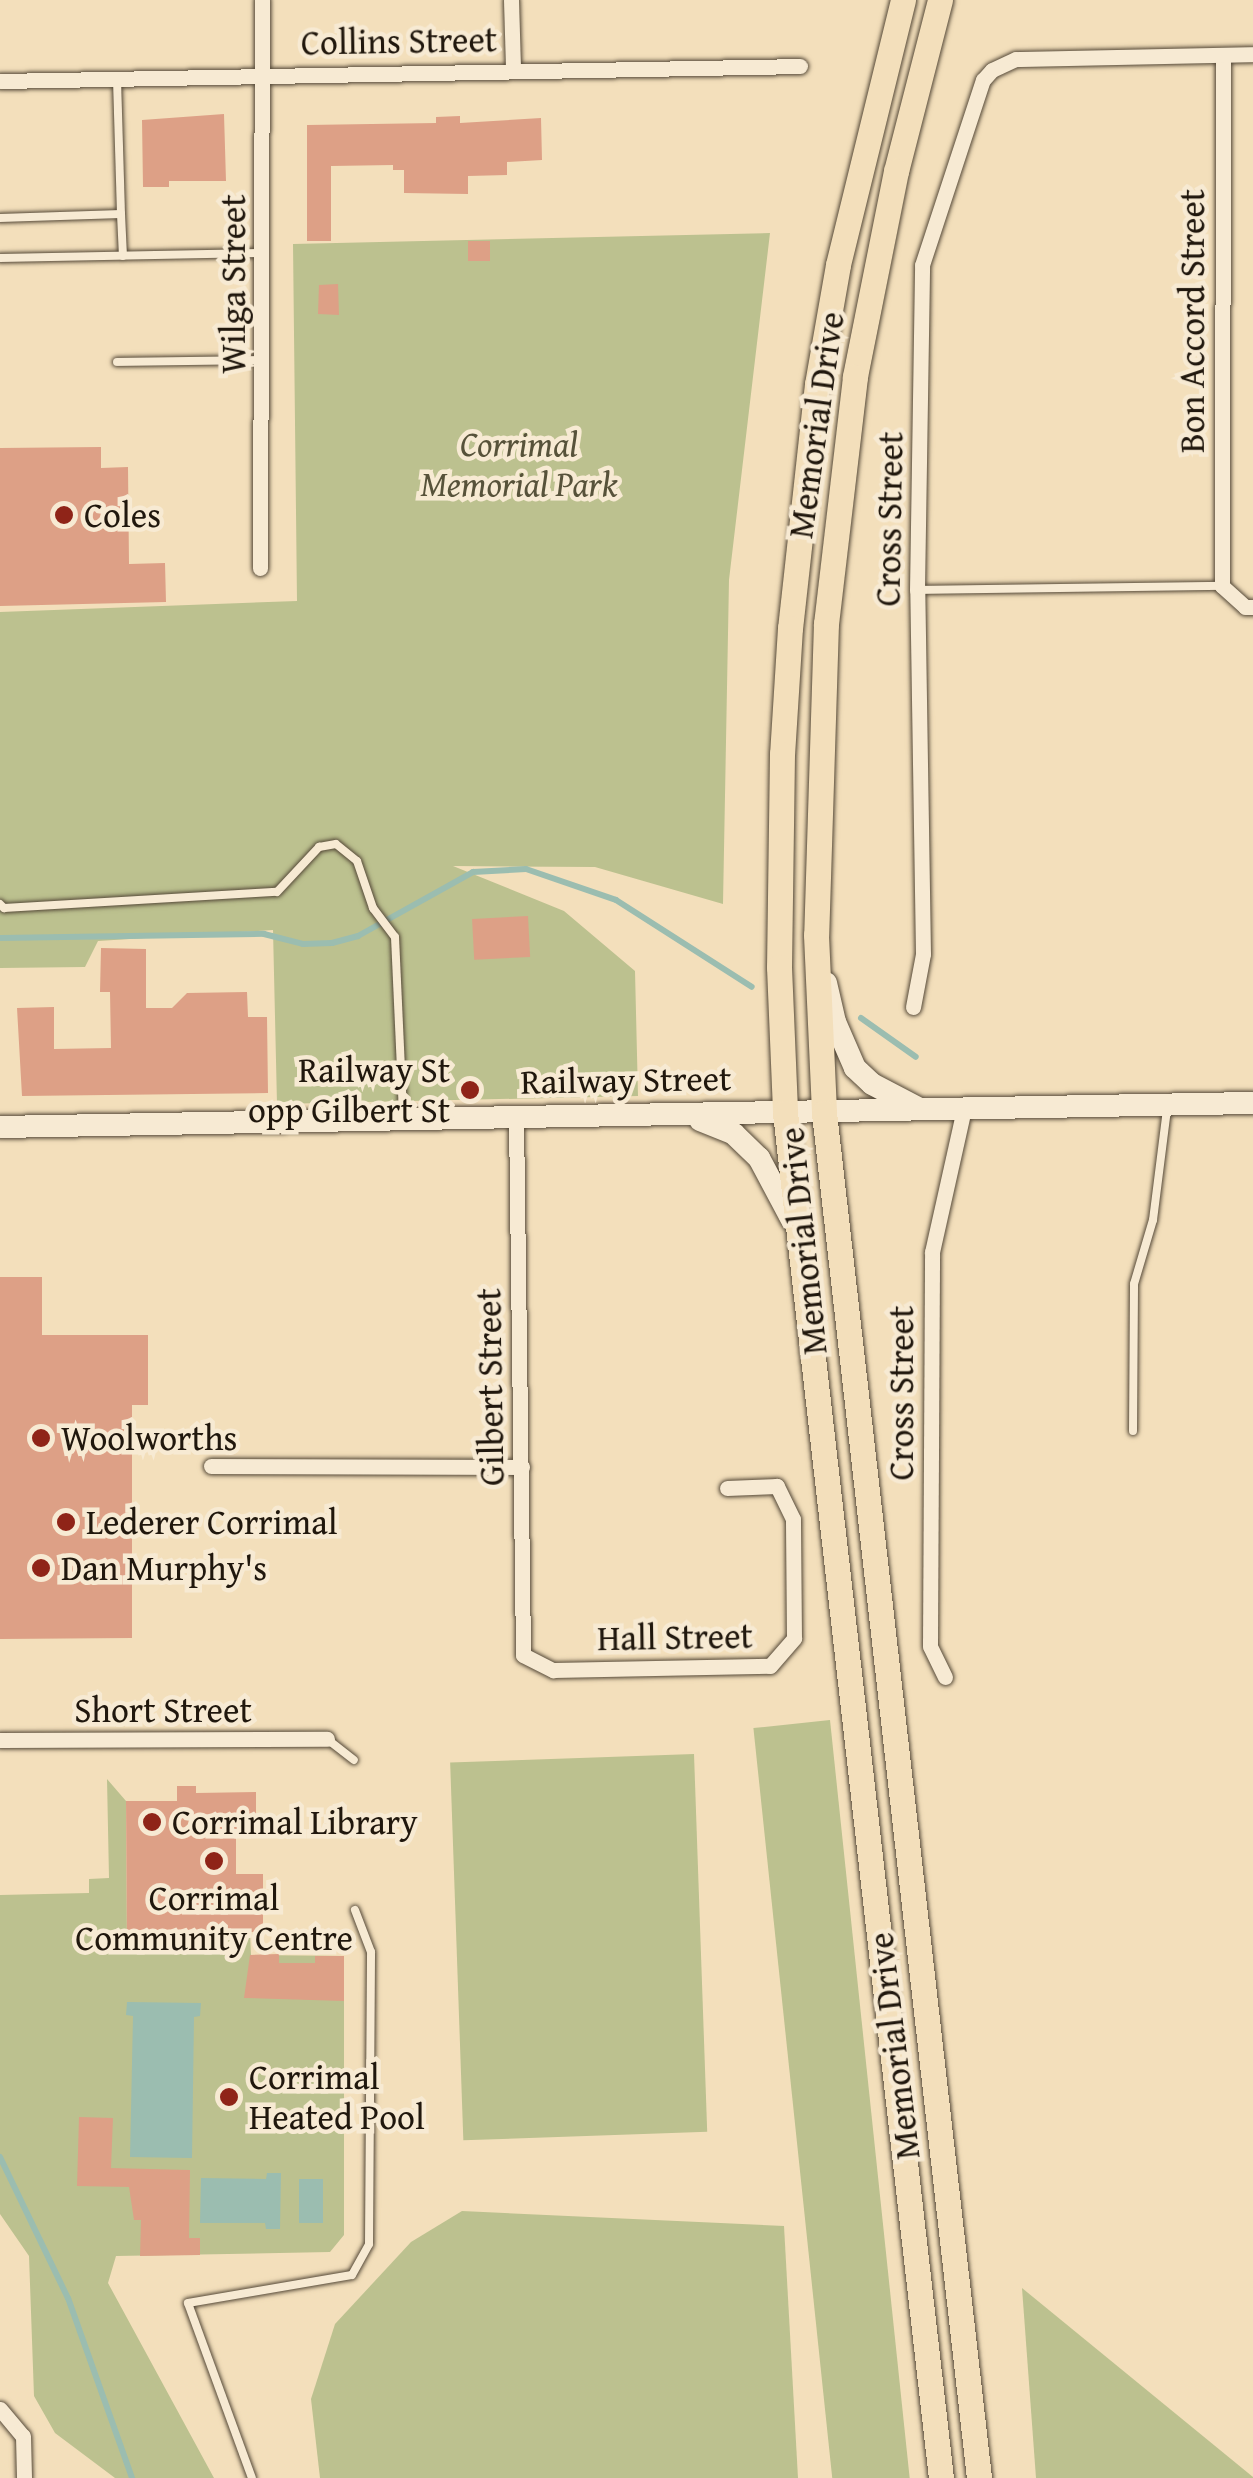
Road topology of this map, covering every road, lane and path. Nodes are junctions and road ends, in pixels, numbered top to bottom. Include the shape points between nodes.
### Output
1 (262, 0) edge
2 (511, 0) edge
3 (903, 0) edge
4 (940, 0) edge
5 (1253, 54) edge
6 (1222, 55) junction
7 (800, 66) dead end
8 (514, 69) junction
9 (263, 75) junction
10 (117, 80) junction
11 (0, 81) edge
12 (121, 214) junction
13 (0, 218) edge
14 (264, 253) junction
15 (122, 256) junction
16 (0, 258) edge
17 (264, 360) junction
18 (117, 362) dead end
19 (260, 568) dead end
20 (1222, 586) junction
21 (917, 590) junction
22 (1253, 607) edge
23 (0, 904) edge
24 (816, 935) junction
25 (913, 1007) dead end
26 (1253, 1104) edge
27 (1167, 1105) junction
28 (922, 1110) junction
29 (964, 1110) junction
30 (785, 1113) junction
31 (824, 1113) junction
32 (679, 1114) junction
33 (516, 1117) junction
34 (403, 1120) junction
35 (0, 1127) edge
36 (799, 1238) junction
37 (1133, 1431) dead end
38 (210, 1466) dead end
39 (522, 1467) junction
40 (727, 1488) dead end
41 (523, 1656) joint
42 (946, 1676) dead end
43 (327, 1739) joint
44 (0, 1740) edge
45 (354, 1760) dead end
46 (355, 1910) dead end
47 (0, 2409) edge
48 (24, 2478) edge
49 (252, 2478) edge
50 (941, 2478) edge
51 (979, 2478) edge

1 - 9 street, Wilga Street
2 - 8 street
3 - 30 main road, Memorial Drive via 838,265 804,488 781,788 778,967
4 - 24 main road, Memorial Drive via 874,270 839,494 820,726
5 - 6 street
6 - 20 street, Bon Accord Street
6 - 21 street, Cross Street via 1016,59 983,80 922,265
7 - 8 street, Collins Street
8 - 9 street, Collins Street
9 - 10 street, Collins Street
9 - 14 street, Wilga Street
10 - 11 street, Collins Street
10 - 12 lane
12 - 13 lane
12 - 15 lane
14 - 15 lane
14 - 17 street, Wilga Street
15 - 16 lane
17 - 18 lane
17 - 19 street, Wilga Street
20 - 21 lane
20 - 22 street
21 - 25 street, Cross Street via 923,954
23 - 34 lane via 277,892 310,854 336,844 358,861 372,908 395,937
24 - 28 main road via 835,1022 855,1068
24 - 31 main road, Memorial Drive
26 - 27 main road, Railway Street
27 - 29 main road, Railway Street
27 - 37 lane via 1153,1220 1134,1284
28 - 29 main road, Railway Street
28 - 31 main road, Railway Street
29 - 42 street, Cross Street via 932,1252 930,1646
30 - 31 main road, Railway Street
30 - 32 main road, Railway Street
30 - 36 main road, Memorial Drive
31 - 51 main road, Memorial Drive
32 - 33 main road, Railway Street
32 - 36 main road via 722,1127 750,1147 779,1188
33 - 34 main road, Railway Street
33 - 39 street, Gilbert Street
34 - 35 main road, Railway Street
36 - 50 main road, Memorial Drive
38 - 39 street
39 - 41 street, Gilbert Street
40 - 41 street, Hall Street via 777,1486 792,1518 794,1638 770,1666 553,1670
43 - 44 street, Short Street
43 - 45 lane
46 - 49 lane via 371,1952 369,2244 352,2275 188,2303
47 - 48 street via 23,2436

